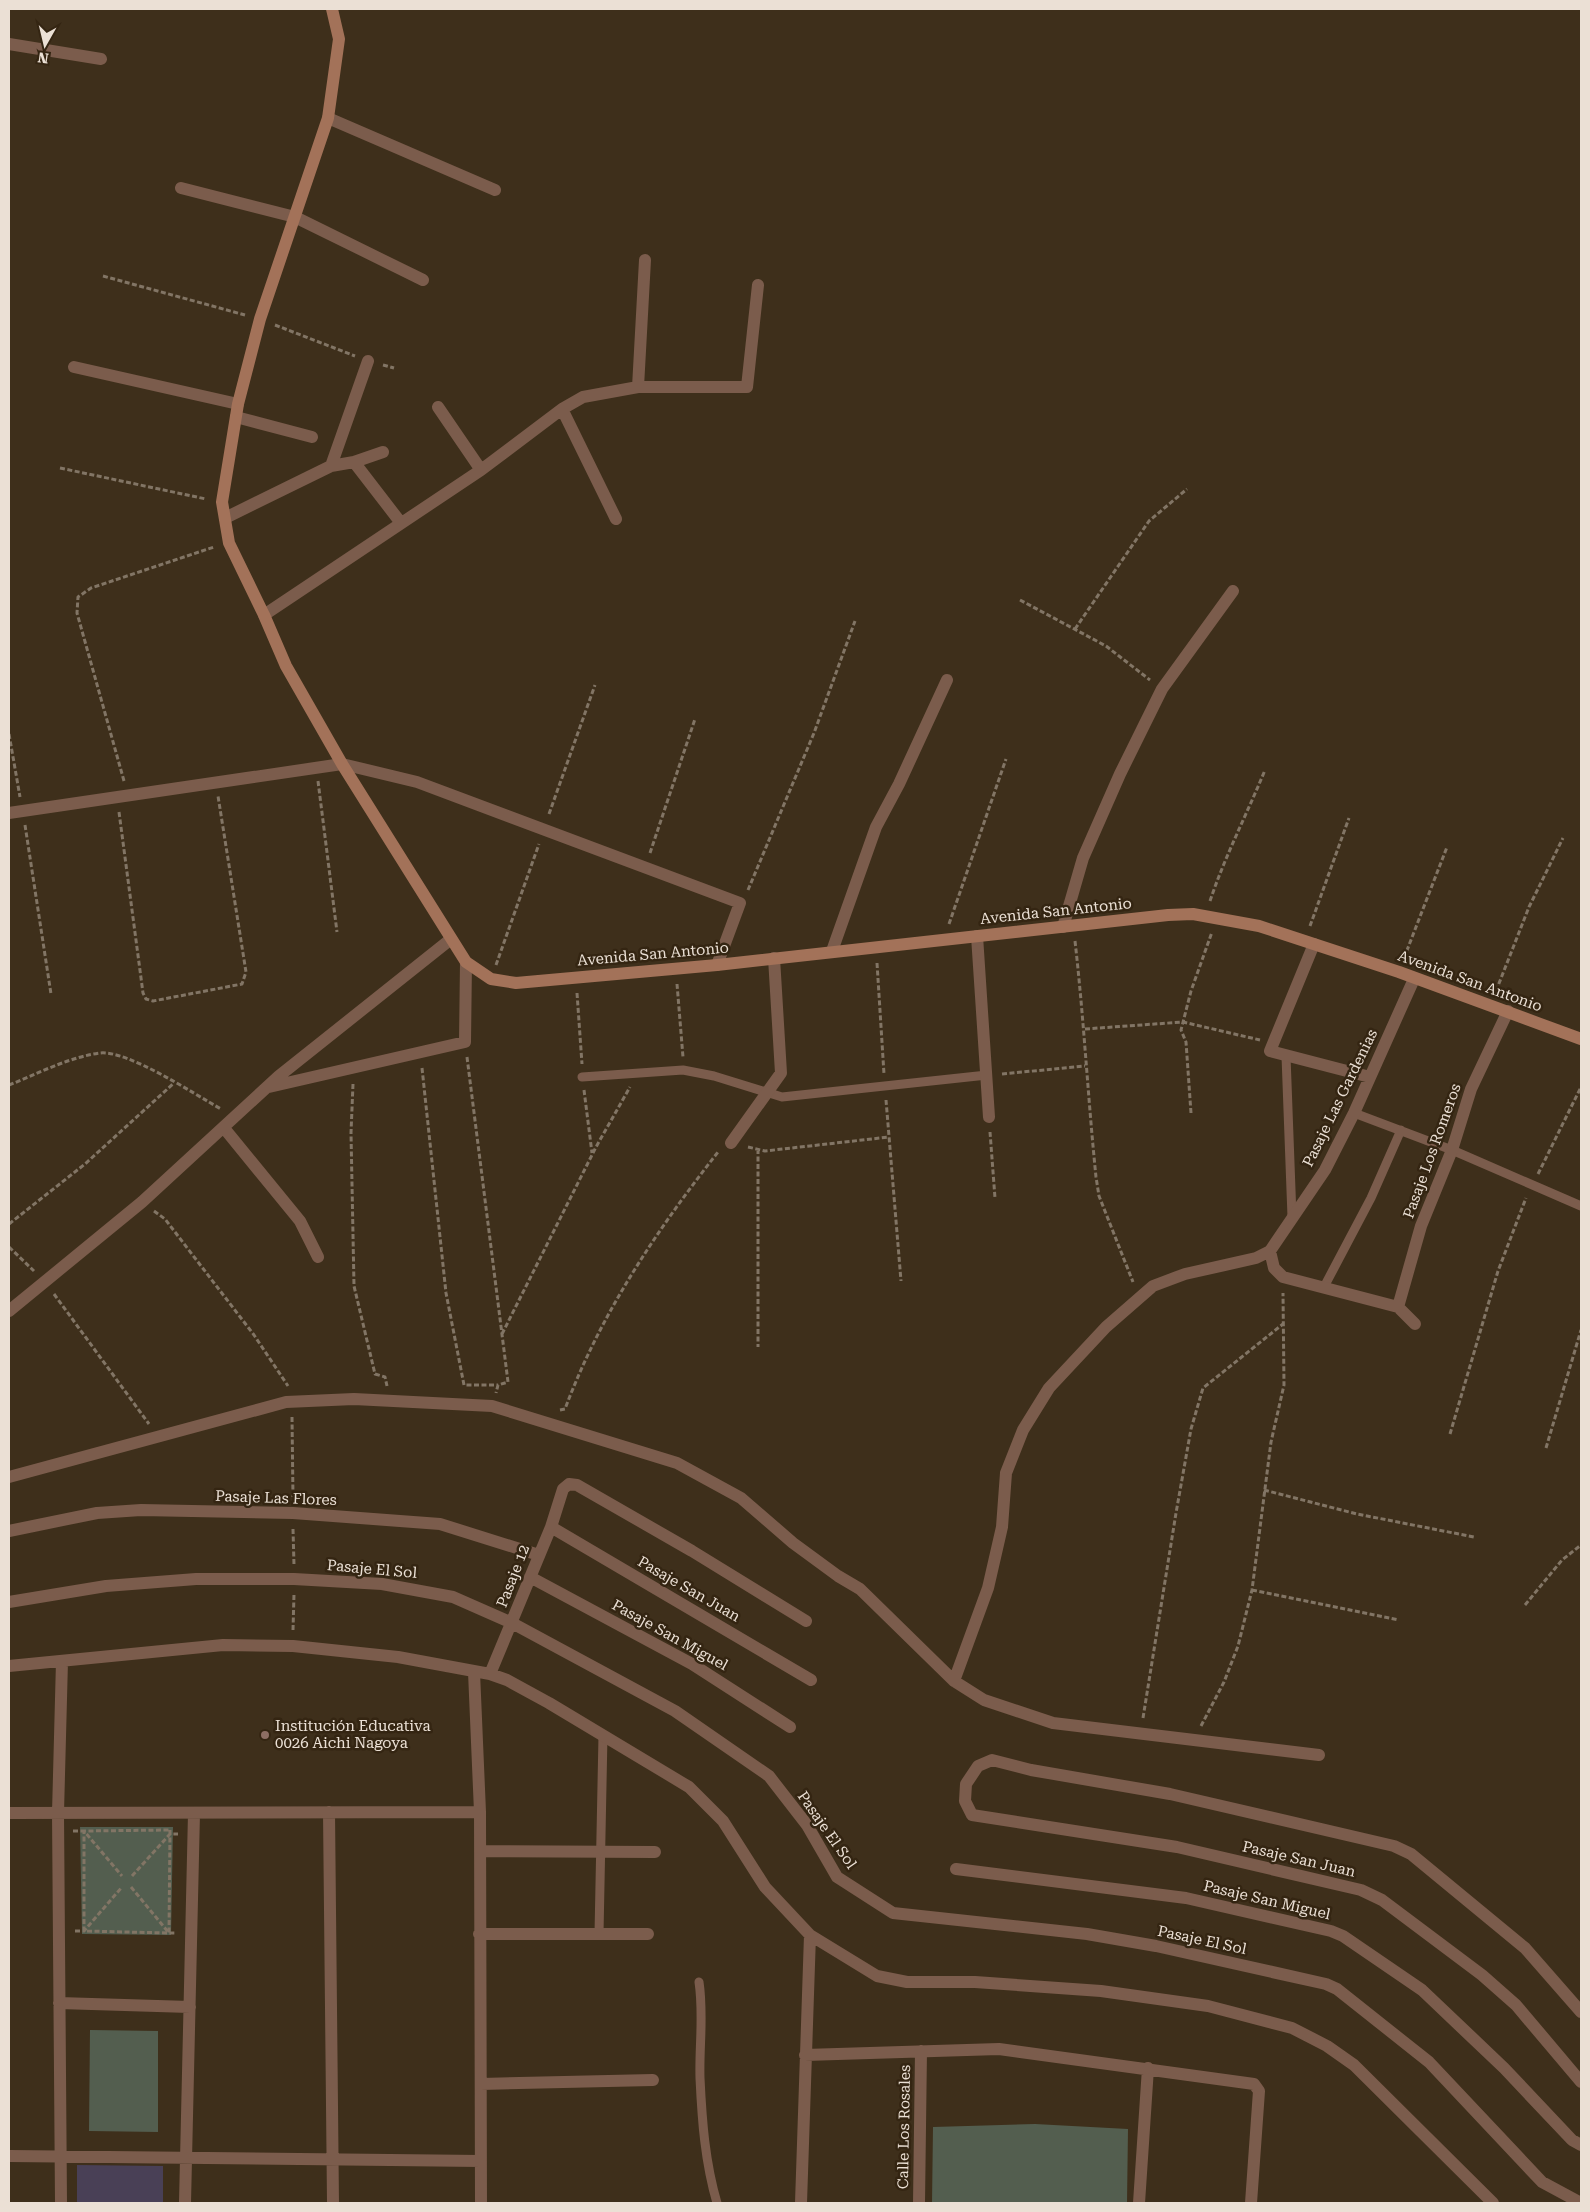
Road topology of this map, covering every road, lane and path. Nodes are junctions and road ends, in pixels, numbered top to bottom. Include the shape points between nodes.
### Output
1 (332, 9) edge
2 (9, 44) edge
3 (101, 58) dead end
4 (328, 118) junction
5 (181, 188) dead end
6 (496, 190) dead end
7 (295, 217) junction
8 (645, 260) dead end
9 (103, 276) dead end
10 (423, 280) dead end
11 (758, 285) dead end
12 (260, 319) junction
13 (368, 361) joint
14 (74, 367) dead end
15 (638, 387) junction
16 (238, 404) junction
17 (438, 406) dead end
18 (562, 408) junction
19 (236, 417) junction
20 (312, 437) dead end
21 (383, 452) dead end
22 (354, 462) junction
23 (331, 466) junction
24 (60, 468) dead end
25 (481, 470) junction
26 (1187, 489) dead end
27 (222, 502) junction
28 (224, 518) junction
29 (616, 519) dead end
30 (401, 523) junction
31 (228, 543) junction
32 (1233, 591) dead end
33 (1020, 600) dead end
34 (264, 615) junction
35 (855, 621) dead end
36 (1075, 629) junction
37 (947, 680) dead end
38 (1162, 689) junction
39 (696, 719) dead end
40 (9, 734) edge
41 (1006, 759) dead end
42 (342, 764) junction
43 (317, 768) junction
44 (1265, 770) dead end
45 (216, 783) junction
46 (123, 797) junction
47 (22, 811) junction
48 (9, 813) edge
49 (1349, 818) dead end
50 (1563, 838) dead end
51 (1447, 847) dead end
52 (645, 867) junction
53 (740, 903) junction
54 (1211, 917) junction
55 (1068, 926) junction
56 (337, 932) dead end
57 (977, 936) junction
58 (451, 939) junction
59 (944, 939) junction
60 (1309, 943) junction
61 (876, 946) junction
62 (832, 951) junction
63 (774, 958) junction
64 (466, 962) junction
65 (717, 965) junction
66 (676, 968) junction
67 (1399, 972) junction
68 (1414, 978) junction
69 (50, 994) dead end
70 (1491, 1004) junction
71 (1508, 1011) junction
72 (1183, 1022) junction
73 (1085, 1029) junction
74 (1581, 1037) edge
75 (465, 1042) junction
76 (1271, 1046) junction
77 (420, 1052) junction
78 (1286, 1056) junction
79 (1085, 1066) junction
80 (354, 1067) junction
81 (683, 1070) junction
82 (638, 1073) junction
83 (987, 1075) junction
84 (582, 1077) dead end
85 (1370, 1077) junction
86 (174, 1083) junction
87 (9, 1086) edge
88 (885, 1086) junction
89 (1581, 1087) edge
90 (267, 1088) junction
91 (768, 1092) junction
92 (1191, 1113) dead end
93 (1354, 1113) junction
94 (235, 1117) junction
95 (989, 1117) joint
96 (224, 1128) junction
97 (1401, 1130) junction
98 (888, 1137) junction
99 (731, 1143) junction
100 (758, 1149) junction
101 (1452, 1150) junction
102 (1532, 1186) junction
103 (995, 1198) dead end
104 (142, 1202) junction
105 (1581, 1206) edge
106 (1292, 1217) junction
107 (9, 1224) edge
108 (9, 1247) edge
109 (1270, 1251) junction
110 (318, 1257) dead end
111 (1283, 1277) junction
112 (901, 1281) dead end
113 (46, 1282) junction
114 (1324, 1287) junction
115 (1140, 1298) junction
116 (1398, 1307) junction
117 (9, 1311) edge
118 (1284, 1324) junction
119 (1416, 1324) dead end
120 (1581, 1330) edge
121 (502, 1335) junction
122 (758, 1347) dead end
123 (498, 1385) junction
124 (391, 1401) junction
125 (298, 1402) junction
126 (492, 1406) junction
127 (556, 1425) junction
128 (1450, 1434) dead end
129 (158, 1437) junction
130 (1546, 1448) dead end
131 (9, 1478) edge
132 (1264, 1490) junction
133 (551, 1527) junction
134 (9, 1531) edge
135 (1474, 1537) dead end
136 (1581, 1545) edge
137 (539, 1554) junction
138 (530, 1577) junction
139 (1252, 1590) junction
140 (9, 1602) edge
141 (1525, 1605) dead end
142 (1399, 1620) dead end
143 (806, 1621) dead end
144 (512, 1623) junction
145 (62, 1661) junction
146 (9, 1666) edge
147 (474, 1672) junction
148 (490, 1674) junction
149 (811, 1680) dead end
150 (954, 1681) junction
151 (790, 1727) dead end
152 (1140, 1734) junction
153 (603, 1735) junction
154 (1193, 1740) junction
155 (1319, 1754) dead end
156 (329, 1812) junction
157 (480, 1812) junction
158 (58, 1813) junction
159 (194, 1813) junction
160 (9, 1814) edge
161 (59, 1831) junction
162 (84, 1831) junction
163 (170, 1834) junction
164 (194, 1834) junction
165 (480, 1851) junction
166 (602, 1852) junction
167 (655, 1852) dead end
168 (956, 1869) dead end
169 (122, 1876) dead end
170 (132, 1876) dead end
171 (122, 1887) dead end
172 (131, 1887) dead end
173 (59, 1930) junction
174 (84, 1931) junction
175 (169, 1933) junction
176 (191, 1934) junction
177 (479, 1934) junction
178 (599, 1934) junction
179 (648, 1934) dead end
180 (810, 1935) junction
181 (698, 1982) dead end
182 (59, 2003) junction
183 (190, 2007) junction
184 (1581, 2012) edge
185 (921, 2051) junction
186 (805, 2056) junction
187 (1148, 2068) junction
188 (653, 2080) dead end
189 (1581, 2082) edge
190 (481, 2084) junction
191 (1581, 2146) edge
192 (9, 2156) edge
193 (61, 2157) junction
194 (185, 2157) junction
195 (332, 2161) junction
196 (481, 2161) junction
197 (61, 2203) edge
198 (185, 2203) edge
199 (333, 2203) edge
200 (481, 2203) edge
201 (717, 2203) edge
202 (801, 2203) edge
203 (919, 2203) edge
204 (1139, 2203) edge
205 (1251, 2203) edge
206 (1492, 2203) edge
207 (1581, 2203) edge

1 - 4 street via 339,39
2 - 3 street
4 - 6 street
4 - 7 street
5 - 7 street
7 - 10 street
7 - 12 street
8 - 15 street
9 - 12 path
11 - 15 street via 747,387
12 - 13 path
12 - 16 street
13 - 23 street
14 - 16 street
15 - 18 street via 583,397
16 - 19 street
17 - 25 street
18 - 25 street
18 - 29 street
19 - 20 street
19 - 27 street
21 - 22 street
22 - 23 street
22 - 30 street
23 - 28 street
24 - 27 path
25 - 30 street
26 - 36 path via 1149,521
27 - 28 street
28 - 31 street
30 - 34 street
31 - 34 street
31 - 46 path via 91,588 78,597 77,613
32 - 38 street
33 - 36 path
34 - 42 street via 286,666
35 - 53 path via 814,733
36 - 38 path via 1106,646
37 - 62 street via 876,827
38 - 55 street via 1083,858
39 - 52 path
40 - 47 path
41 - 59 path
42 - 43 street
42 - 52 street via 417,782
42 - 58 street
43 - 45 street
43 - 56 path
44 - 54 path via 1222,867
45 - 46 street
45 - 46 path via 246,972 242,984 153,1001 146,999 143,993
46 - 47 street
47 - 48 street
47 - 69 path
49 - 60 path
50 - 70 path via 1529,907
51 - 67 path
52 - 53 street
53 - 65 street
54 - 55 street, Avenida San Antonio via 1168,915
54 - 60 street, Avenida San Antonio via 1258,926
54 - 72 path
55 - 57 street, Avenida San Antonio
55 - 73 path
57 - 59 street, Avenida San Antonio
57 - 83 street
58 - 64 street
58 - 90 street
59 - 61 street, Avenida San Antonio
60 - 67 street, Avenida San Antonio
60 - 76 street
61 - 62 street, Avenida San Antonio
61 - 88 path
62 - 63 street, Avenida San Antonio
63 - 65 street, Avenida San Antonio
63 - 91 street via 781,1073
64 - 66 street, Avenida San Antonio via 491,979 516,983
64 - 75 street
65 - 66 street, Avenida San Antonio
66 - 81 path
67 - 68 street, Avenida San Antonio
68 - 70 street, Avenida San Antonio
68 - 85 street, Pasaje Las Gardenias
70 - 71 street, Avenida San Antonio
71 - 74 street, Avenida San Antonio
71 - 101 street, Pasaje Los Romeros via 1471,1089
72 - 73 path
72 - 76 path
72 - 92 path via 1181,1030 1186,1042
73 - 79 path
75 - 77 street
75 - 121 path
76 - 78 street via 1272,1052
77 - 80 street
77 - 123 path via 446,1293 464,1385
78 - 85 street
78 - 106 lane
79 - 83 path
79 - 115 path via 1099,1196
80 - 90 street
80 - 124 path via 351,1133 354,1286 375,1374 385,1377
81 - 82 lane
81 - 91 lane
82 - 84 lane
82 - 121 path via 596,1147
83 - 88 lane
83 - 95 street
85 - 93 street, Pasaje Las Gardenias
86 - 87 path via 144,1066 114,1054 100,1053 78,1058
86 - 94 path
86 - 107 path via 86,1164
88 - 91 lane via 782,1097
88 - 98 path
89 - 102 path
90 - 94 street
91 - 99 street
93 - 97 lane
93 - 106 street, Pasaje Las Gardenias via 1325,1170
94 - 96 street
95 - 103 path
96 - 104 street
96 - 110 street via 300,1221
97 - 101 lane
97 - 114 lane via 1371,1198
98 - 100 path via 765,1151
98 - 112 path
99 - 100 path
99 - 127 path via 723,1146 678,1202 638,1263 580,1370 565,1409 560,1409
100 - 122 path
101 - 102 lane
101 - 116 street, Pasaje Los Romeros via 1421,1226
102 - 105 lane
102 - 128 path via 1498,1271
104 - 113 street
104 - 125 path via 165,1219 254,1335
106 - 109 street, Pasaje Las Gardenias
108 - 113 path
109 - 111 street via 1274,1268
109 - 115 street via 1256,1258 1185,1274 1154,1286
111 - 114 street
111 - 118 path
113 - 117 street
113 - 129 path
114 - 116 street
115 - 150 street via 1106,1327 1049,1388 1022,1430 1006,1473 1002,1528 988,1588
116 - 119 street
118 - 132 path via 1284,1385
118 - 152 path via 1203,1388 1192,1429 1157,1617
120 - 130 path
121 - 123 path via 508,1382
123 - 126 path
124 - 125 street
124 - 126 street
125 - 129 street via 286,1402
126 - 127 street
127 - 150 street via 677,1463 741,1498 793,1542 860,1589
129 - 131 street
132 - 135 path via 1357,1514
132 - 139 path
133 - 137 street, Pasaje 12
133 - 143 street, Pasaje 12 via 562,1488 568,1484 577,1485 692,1550
133 - 149 street, Pasaje San Juan
134 - 137 street, Pasaje Las Flores via 97,1513 141,1510 293,1513 440,1524
136 - 141 path via 1562,1560
137 - 138 street, Pasaje 12
138 - 144 street, Pasaje 12
138 - 151 street, Pasaje San Miguel via 692,1664
139 - 142 path
139 - 154 path via 1238,1646 1224,1682
140 - 144 street, Pasaje El Sol via 106,1586 196,1579 294,1579 420,1589 453,1597
144 - 148 street, Pasaje 12
144 - 207 street, Pasaje El Sol via 675,1711 769,1776 807,1825 837,1877 893,1913 1087,1934 1326,1984 1337,1989 1429,2062 1542,2182
145 - 146 street
145 - 147 street via 223,1645 293,1646 398,1657
145 - 158 street
147 - 148 street
147 - 157 street
148 - 153 street via 507,1680
150 - 152 street via 984,1700 1053,1723
152 - 154 street
153 - 166 lane
153 - 180 street via 689,1787 722,1821 765,1887
154 - 155 street
156 - 157 street
156 - 159 street
156 - 195 street
157 - 165 street
158 - 159 street
158 - 160 street
158 - 161 street
159 - 164 street
161 - 162 path
161 - 173 street
162 - 163 path via 170,1830
162 - 169 path
162 - 174 path
163 - 164 path
163 - 170 path
163 - 175 path
164 - 176 street
165 - 166 street
165 - 177 street
166 - 167 street
166 - 178 lane
168 - 191 street, Pasaje San Miguel via 1186,1898 1343,1936 1422,1990
171 - 174 path
172 - 175 path
173 - 174 path
173 - 182 street
174 - 175 path
175 - 176 path
176 - 183 street
177 - 178 street
177 - 190 street
178 - 179 street
180 - 186 street
180 - 206 street via 877,1976 907,1982 976,1982 1101,1992 1208,2006 1292,2028 1354,2065
181 - 201 lane via 703,2006 700,2078 707,2168
182 - 183 street
182 - 193 street
183 - 194 street
184 - 189 street, Pasaje San Juan via 1525,1948 1411,1854 1394,1846 1170,1794 1031,1770 992,1760 978,1766 966,1784 965,1800 972,1815 1177,1847 1361,1890 1382,1900 1482,1975 1516,2005
185 - 186 street
185 - 187 street via 1021,2051
185 - 203 street, Calle Los Rosales
186 - 202 street
187 - 204 street
187 - 205 street via 1254,2084 1259,2091
188 - 190 street
190 - 196 street
192 - 193 street
193 - 194 street
193 - 197 street
194 - 195 street
194 - 198 street
195 - 196 street
195 - 199 street
196 - 200 street

